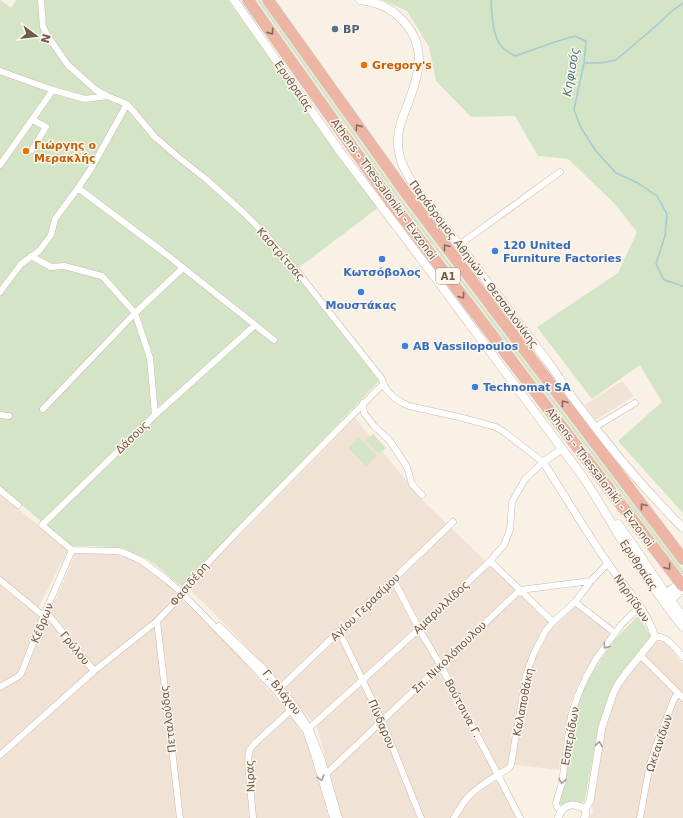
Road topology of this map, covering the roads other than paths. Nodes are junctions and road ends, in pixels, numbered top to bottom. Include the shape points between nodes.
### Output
1 (41, 0) edge
2 (234, 0) edge
3 (248, 0) edge
4 (268, 0) edge
5 (360, 0) edge
6 (0, 71) edge
7 (52, 90) junction
8 (106, 96) junction
9 (127, 104) junction
10 (33, 120) junction
11 (32, 150) dead end
12 (394, 163) dead end
13 (0, 165) edge
14 (560, 172) dead end
15 (78, 188) junction
16 (408, 196) junction
17 (458, 245) junction
18 (31, 256) junction
19 (184, 268) junction
20 (0, 292) edge
21 (135, 313) junction
22 (255, 325) junction
23 (274, 340) dead end
24 (383, 384) junction
25 (363, 403) junction
26 (635, 403) dead end
27 (43, 410) dead end
28 (0, 415) edge
29 (155, 415) junction
30 (8, 416) dead end
31 (595, 427) junction
32 (562, 449) junction
33 (543, 462) junction
34 (0, 490) edge
35 (422, 494) dead end
36 (18, 505) dead end
37 (673, 519) junction
38 (453, 522) dead end
39 (683, 528) edge
40 (683, 534) edge
41 (72, 550) junction
42 (683, 559) edge
43 (490, 561) junction
44 (608, 563) junction
45 (683, 578) edge
46 (393, 579) junction
47 (0, 580) edge
48 (591, 581) junction
49 (683, 587) edge
50 (520, 590) junction
51 (182, 593) junction
52 (664, 595) junction
53 (575, 602) junction
54 (668, 602) junction
55 (640, 606) junction
56 (44, 616) junction
57 (683, 616) edge
58 (157, 621) junction
59 (553, 622) junction
60 (683, 627) edge
61 (419, 629) junction
62 (339, 631) junction
63 (615, 633) junction
64 (655, 637) junction
65 (640, 654) junction
66 (683, 657) edge
67 (441, 666) junction
68 (94, 671) junction
69 (363, 680) junction
70 (0, 687) edge
71 (278, 690) junction
72 (681, 695) edge
73 (293, 708) junction
74 (382, 721) junction
75 (307, 730) junction
76 (0, 755) edge
77 (326, 774) junction
78 (498, 775) junction
79 (559, 815) edge
80 (586, 815) edge
81 (180, 818) edge
82 (253, 818) edge
83 (333, 818) edge
84 (339, 818) edge
85 (421, 818) edge
86 (454, 818) edge
87 (520, 818) edge
88 (640, 818) edge

1 - 8 street via 43,26 49,38 68,65
2 - 32 main road, Ερυθραίας via 339,150
3 -> 49 highway, Athens - Thessaloniki - Evzonoi / Α1, bridge via 394,206
16 -> 4 highway, Athens - Thessaloniki - Evzonoi / Α1
5 - 17 main road, Παράδρομος Αθηνών - Θεσσαλονίκης via 378,3 397,15 416,41 420,60 418,76 399,128 399,155 404,169 418,191
6 - 7 street, Καστρίτσας
7 - 8 street, Καστρίτσας via 85,99
7 - 10 street
8 - 9 street, Καστρίτσας
9 - 15 street
9 - 24 street, Καστρίτσας via 155,137 206,179 266,235 348,336
10 - 11 street via 46,127
10 - 13 street
12 - 16 highway
14 - 17 street
15 - 18 street via 55,219 50,235
15 - 19 street
42 -> 16 highway, Athens - Thessaloniki - Evzonoi / Α1
17 - 31 main road, Παράδρομος Αθηνών - Θεσσαλονίκης
18 - 20 street via 21,264
18 - 21 street via 51,267 64,266 102,276
19 - 21 street
19 - 22 street
21 - 27 street
21 - 29 street via 150,358
22 - 23 street
22 - 29 street, Δάσους
24 - 25 street, Φασιδέρη
24 - 33 street, Καστρίτσας via 391,396 409,406 496,427
25 - 35 street via 364,413 390,441 407,467 412,484
25 - 51 street, Φασιδέρη via 237,532
26 - 31 street
28 - 30 street
29 - 41 street, Δάσους via 42,525
31 - 37 main road, Παράδρομος Αθηνών - Θεσσαλονίκης
32 - 33 street
32 - 52 main road, Ερυθραίας via 628,538
33 - 43 street, Αμαρυλλίδος via 525,479 512,502 510,530 504,545
33 - 44 street, Νηρηϊδων
34 - 36 street
37 - 39 main road, Παράδρομος Αθηνών - Θεσσαλονίκης
37 - 40 main road, Παράδρομος Αθηνών - Θεσσαλονίκης
38 - 46 street, Αγίου Γερασίμου
41 - 51 street, Γ. Βλάχου via 125,553 151,567
41 - 56 street, Κέδρων
43 - 50 street
43 - 61 street, Αμαρυλλίδος
44 - 48 street, Καλαποθάκη
44 - 55 street, Νηρηϊδων
45 - 52 main road
46 - 61 street, Βούτσινα Γ.
46 - 62 street, Αγίου Γερασίμου
47 - 56 street, Γρύλου
48 - 50 street
48 - 53 street, Καλαποθάκη
49 - 54 main road
50 - 59 street
50 - 67 street, Σπ. Νικολόπουλου
51 - 58 street, Φασιδέρη
51 - 71 street, Γ. Βλάχου via 262,667
52 - 54 main road, Ερυθραίας
53 - 59 street, Καλαποθάκη
53 - 63 street
54 - 57 main road, Ερυθραίας
54 - 60 main road, Ερυθραίας
55 - 63 street, Εσπερίδων
55 - 64 street, Νηρηϊδων
56 - 68 street, Γρύλου via 50,617
56 - 70 street, Κέδρων via 21,674
58 - 68 street, Φασιδέρη
58 - 81 street, Πεταλούδας
59 - 78 street, Καλαποθάκη via 541,639 526,676 511,765
61 - 67 street, Βούτσινα Γ.
61 - 69 street, Αμαρυλλίδος
62 - 69 street, Πίνδαρου
62 - 71 street, Αγίου Γερασίμου
63 -> 79 street, Εσπερίδων via 590,668 574,706 562,783 556,803
64 - 65 street
64 - 66 street via 666,639
65 - 72 street
80 -> 65 street via 607,711 618,684
67 - 74 street, Σπ. Νικολόπουλου
67 - 78 street, Βούτσινα Γ.
68 - 76 street, Φασιδέρη
69 - 74 street, Πίνδαρου
69 - 75 street, Αμαρυλλίδος
71 - 73 street, Γ. Βλάχου
72 - 88 street, Ωκεανίδων via 674,699 657,743 650,764
73 - 75 street, Γ. Βλάχου
73 - 82 street, Νιρας via 249,751
74 - 77 street, Σπ. Νικολόπουλου
74 - 85 street, Πίνδαρου
75 - 77 street, Γ. Βλάχου
75 -> 83 street, Γ. Βλάχου
77 - 84 street, Γ. Βλάχου
78 - 86 street, Καλαποθάκη via 472,793
78 - 87 street, Βούτσινα Γ.
79 - 80 street via 564,808 576,805

